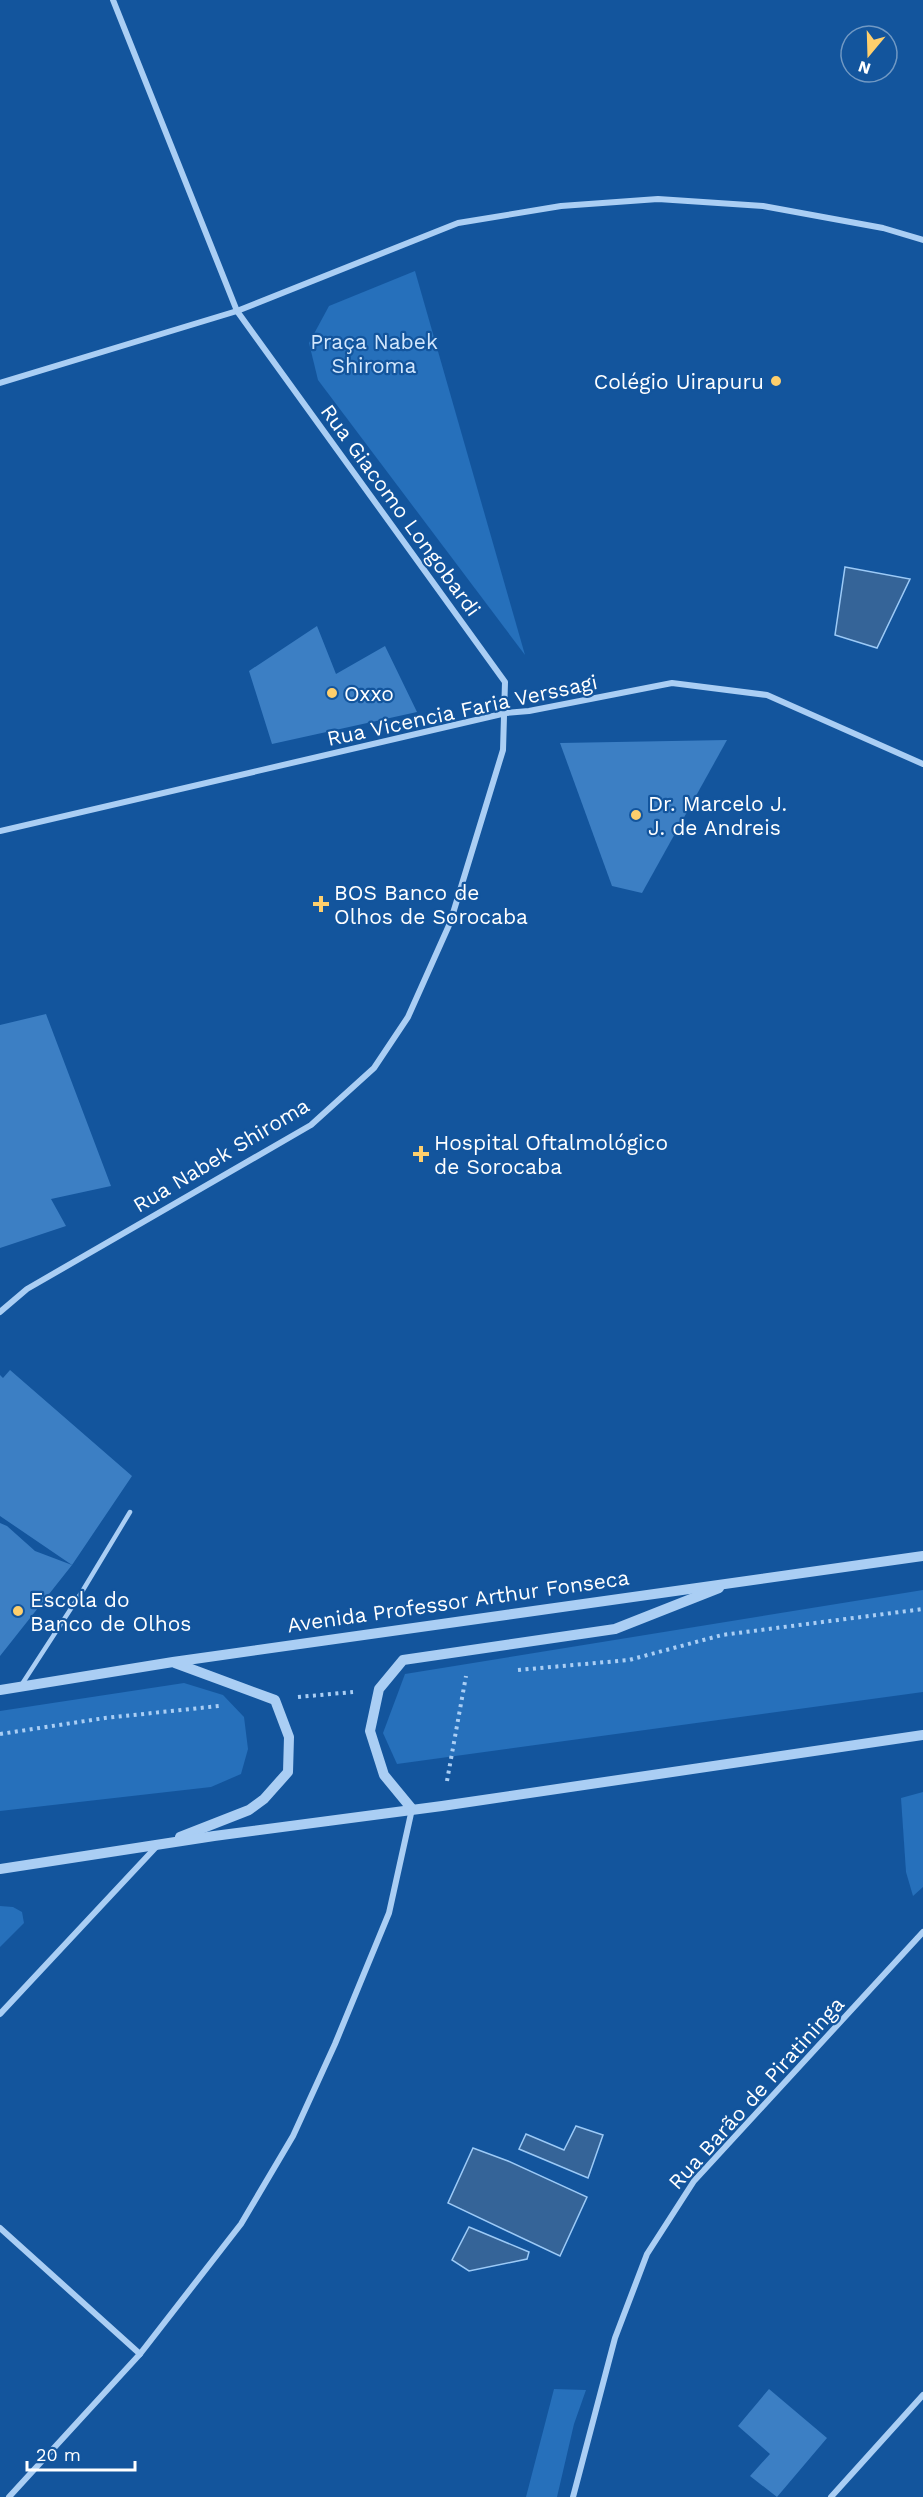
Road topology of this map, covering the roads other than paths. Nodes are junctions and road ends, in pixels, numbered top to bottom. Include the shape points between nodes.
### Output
1 (113, 0) edge
2 (923, 240) edge
3 (237, 310) junction
4 (0, 383) edge
5 (506, 713) junction
6 (923, 764) edge
7 (0, 831) edge
8 (0, 1312) edge
9 (130, 1512) dead end
10 (923, 1556) edge
11 (736, 1581) junction
12 (173, 1662) junction
13 (20, 1686) junction
14 (0, 1690) edge
15 (923, 1735) edge
16 (412, 1809) junction
17 (157, 1846) junction
18 (0, 1869) edge
19 (923, 1932) edge
20 (0, 2014) edge
21 (0, 2228) edge
22 (140, 2355) junction
23 (923, 2395) edge
24 (9, 2497) edge
25 (573, 2497) edge
26 (831, 2497) edge

1 - 3 street, Rua Giacomo Longobardi
2 - 3 street via 883,228 763,206 658,199 561,206 458,223
3 - 4 street
3 - 5 street, Rua Giacomo Longobardi via 505,682
5 - 6 street, Rua Vicencia Faria Verssagi via 672,683 767,695
5 - 7 street, Rua Vicencia Faria Verssagi
5 - 8 street, Rua Nabek Shiroma via 503,750 450,923 408,1017 374,1068 311,1125 27,1289
9 - 13 lane
10 - 11 street, Avenida Professor Arthur Fonseca
11 - 12 street, Avenida Professor Arthur Fonseca
11 - 16 street via 615,1629 403,1660 379,1689 370,1731 384,1775
12 - 13 street, Avenida Professor Arthur Fonseca
12 - 17 street via 275,1700 289,1737 288,1772 249,1810
13 - 14 street, Avenida Professor Arthur Fonseca
15 - 16 street
16 - 17 street
16 - 22 street via 388,1913 293,2136 241,2224
17 - 18 street
17 - 20 street
19 - 25 street, Rua Barão de Piratininga via 694,2181 647,2254 615,2338
21 - 22 street
22 - 24 street
23 - 26 street

